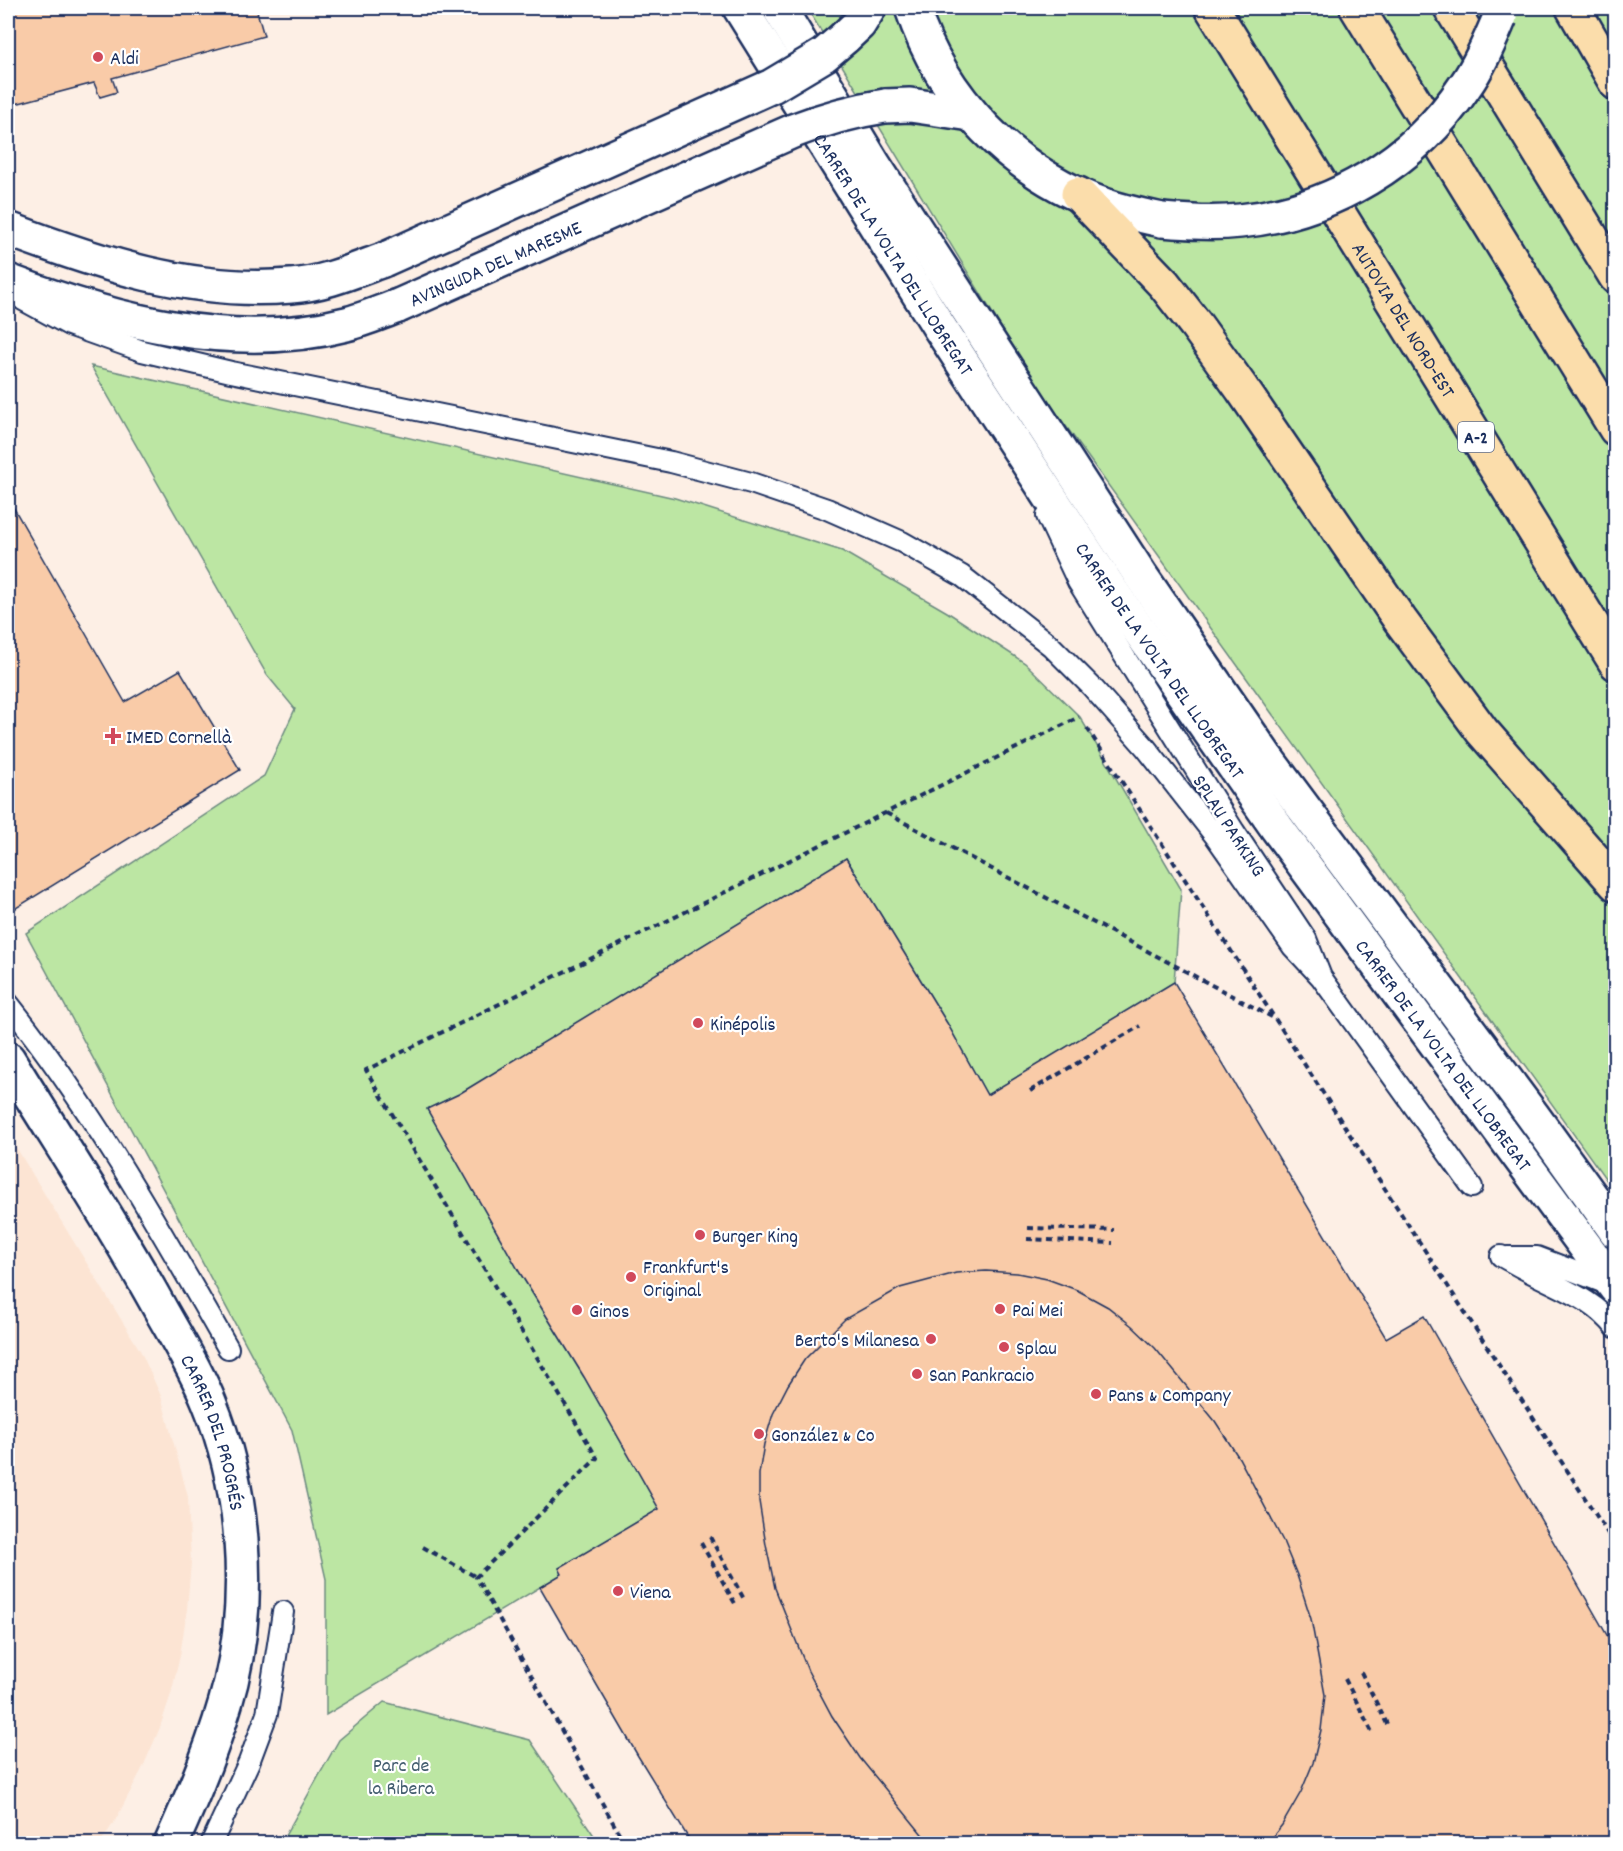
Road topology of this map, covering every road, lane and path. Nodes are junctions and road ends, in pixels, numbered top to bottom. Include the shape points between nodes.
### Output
1 (740, 8) edge
2 (779, 8) edge
3 (869, 8) edge
4 (912, 8) edge
5 (1212, 8) edge
6 (1357, 8) edge
7 (1451, 8) edge
8 (1573, 8) edge
9 (1502, 12) edge
10 (1616, 83) edge
11 (971, 114) junction
12 (1078, 195) junction
13 (8, 229) edge
14 (1616, 276) edge
15 (8, 281) edge
16 (8, 292) edge
17 (1616, 429) edge
18 (1015, 446) junction
19 (1616, 663) edge
20 (1080, 717) dead end
21 (1086, 727) dead end
22 (886, 813) junction
23 (1616, 884) edge
24 (1321, 977) junction
25 (8, 1003) edge
26 (1274, 1018) junction
27 (1140, 1026) dead end
28 (8, 1059) edge
29 (1030, 1091) dead end
30 (1472, 1187) dead end
31 (1028, 1228) dead end
32 (1114, 1230) dead end
33 (1616, 1231) edge
34 (1027, 1239) dead end
35 (1113, 1243) dead end
36 (1615, 1287) edge
37 (1616, 1328) edge
38 (228, 1348) dead end
39 (710, 1537) dead end
40 (701, 1543) dead end
41 (423, 1546) dead end
42 (1616, 1546) edge
43 (476, 1577) junction
44 (746, 1601) dead end
45 (737, 1607) dead end
46 (283, 1612) dead end
47 (1361, 1672) dead end
48 (1345, 1679) dead end
49 (1388, 1724) dead end
50 (1373, 1734) dead end
51 (185, 1812) junction
52 (158, 1844) edge
53 (171, 1844) edge
54 (211, 1844) edge
55 (625, 1844) edge

1 - 18 main road, CARRER DE LA VOLTA DEL LLOBREGAT
2 - 33 main road, CARRER DE LA VOLTA DEL LLOBREGAT via 886,185 1141,576 1265,756
3 - 13 main road, bridge via 859,24 824,55 772,86 383,260 331,278 293,286 241,288 194,283 129,269
4 - 11 main road via 932,57
5 - 19 highway, AUTOVIA DEL NORD-EST / A-2
6 - 17 highway
7 - 14 highway
8 - 10 highway
9 - 12 main road, bridge via 1485,52 1442,117 1384,168 1315,204 1278,215 1211,223 1162,220
11 - 12 main road via 1020,160
11 - 15 main road, AVINGUDA DEL MARESME, bridge via 910,105 852,111 822,119 398,306 346,324 304,332 244,336 184,330 125,319
12 - 23 highway via 1184,309 1482,731
16 - 24 lane via 69,325 142,351 683,465 827,509 902,542 962,576 1051,646 1092,687 1160,766 1216,837 1293,947
18 - 24 lane, SPLAU PARKING via 1078,582 1306,939
18 - 36 main road, CARRER DE LA VOLTA DEL LLOBREGAT via 1271,818
20 - 22 path
21 - 26 path
22 - 26 path
22 - 43 path via 366,1070 597,1458
24 - 30 lane, SPLAU PARKING
25 - 38 lane via 43,1047 135,1185
26 - 42 path
27 - 29 path
28 - 51 main road, CARRER DEL PROGRÉS via 144,1278 209,1402 224,1448 237,1505 241,1553 238,1639 231,1682 214,1741
31 - 32 path
34 - 35 path
36 - 37 lane via 1537,1257 1501,1256 1589,1302
39 - 44 path
40 - 45 path
41 - 43 path
43 - 55 path
46 - 54 lane via 267,1714
47 - 49 path
48 - 50 path
51 - 52 main road
51 - 53 main road, CARRER DEL PROGRÉS

